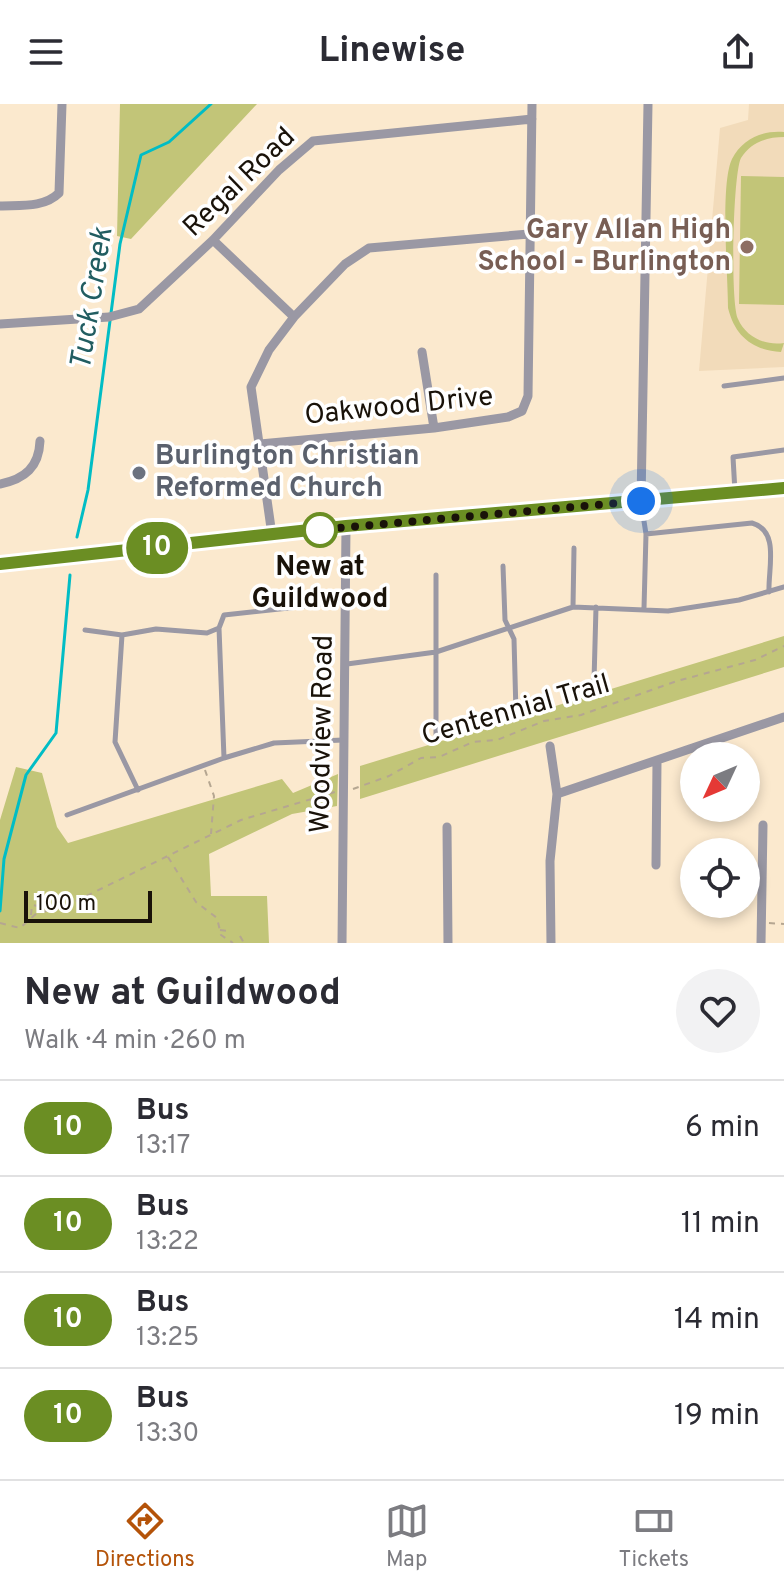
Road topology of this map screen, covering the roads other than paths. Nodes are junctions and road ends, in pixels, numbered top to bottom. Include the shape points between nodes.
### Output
1 (62, 104) edge
2 (532, 104) edge
3 (648, 104) edge
4 (532, 119) junction
5 (0, 206) edge
6 (529, 234) junction
7 (213, 240) junction
8 (294, 317) junction
9 (0, 324) edge
10 (422, 352) dead end
11 (784, 378) edge
12 (724, 386) dead end
13 (434, 428) junction
14 (40, 441) dead end
15 (260, 444) junction
16 (784, 450) edge
17 (0, 484) edge
18 (784, 488) edge
19 (735, 493) junction
20 (641, 501) junction
21 (346, 526) junction
22 (646, 534) junction
23 (272, 535) junction
24 (574, 548) dead end
25 (0, 564) edge
26 (503, 566) dead end
27 (436, 575) dead end
28 (784, 587) edge
29 (769, 592) junction
30 (346, 602) junction
31 (573, 607) junction
32 (596, 607) junction
33 (644, 608) junction
34 (219, 628) junction
35 (510, 628) junction
36 (85, 630) dead end
37 (122, 635) junction
38 (436, 652) junction
39 (347, 664) junction
40 (594, 681) dead end
41 (516, 713) dead end
42 (784, 717) edge
43 (436, 734) dead end
44 (343, 740) junction
45 (550, 746) dead end
46 (224, 758) junction
47 (657, 762) junction
48 (138, 790) junction
49 (557, 794) junction
50 (67, 815) dead end
51 (763, 825) dead end
52 (447, 827) dead end
53 (656, 865) dead end
54 (342, 943) edge
55 (448, 943) edge
56 (551, 943) edge
57 (761, 943) edge

1 - 5 street via 59,193 51,201
2 - 4 street, Oakwood Drive
3 - 20 street
4 - 6 street, Oakwood Drive
4 - 7 street, Regal Road via 313,141
6 - 8 street via 369,248 345,264
6 - 13 street, Oakwood Drive via 528,396 522,411
7 - 8 street
7 - 9 street, Regal Road via 146,303 114,316
8 - 15 street via 269,350 251,387
10 - 13 street
11 - 12 lane
13 - 15 street, Oakwood Drive
14 - 17 street via 32,469 17,481
15 - 23 street
16 - 19 lane via 733,457
18 - 19 main road
19 - 20 main road
20 - 21 main road
20 - 22 lane
21 - 23 main road
21 - 30 street, Woodview Road
22 - 29 lane via 763,526 770,535
22 - 33 lane
23 - 25 main road
24 - 31 lane
26 - 35 lane via 505,620
27 - 38 lane
28 - 29 lane
29 - 33 lane via 701,607
30 - 34 lane via 224,615
30 - 39 street, Woodview Road
31 - 32 lane
31 - 35 lane
32 - 33 lane
32 - 40 lane
34 - 37 lane via 207,633 156,629
34 - 46 lane
35 - 38 lane
35 - 41 lane
36 - 37 lane
37 - 48 lane via 115,742
38 - 39 lane
38 - 43 lane
39 - 44 street, Woodview Road
42 - 47 street
44 - 46 lane via 274,743
44 - 54 street, Woodview Road
45 - 49 street
46 - 48 lane
47 - 49 street
47 - 53 street
48 - 50 lane
49 - 56 street via 550,861
51 - 57 street
52 - 55 street

